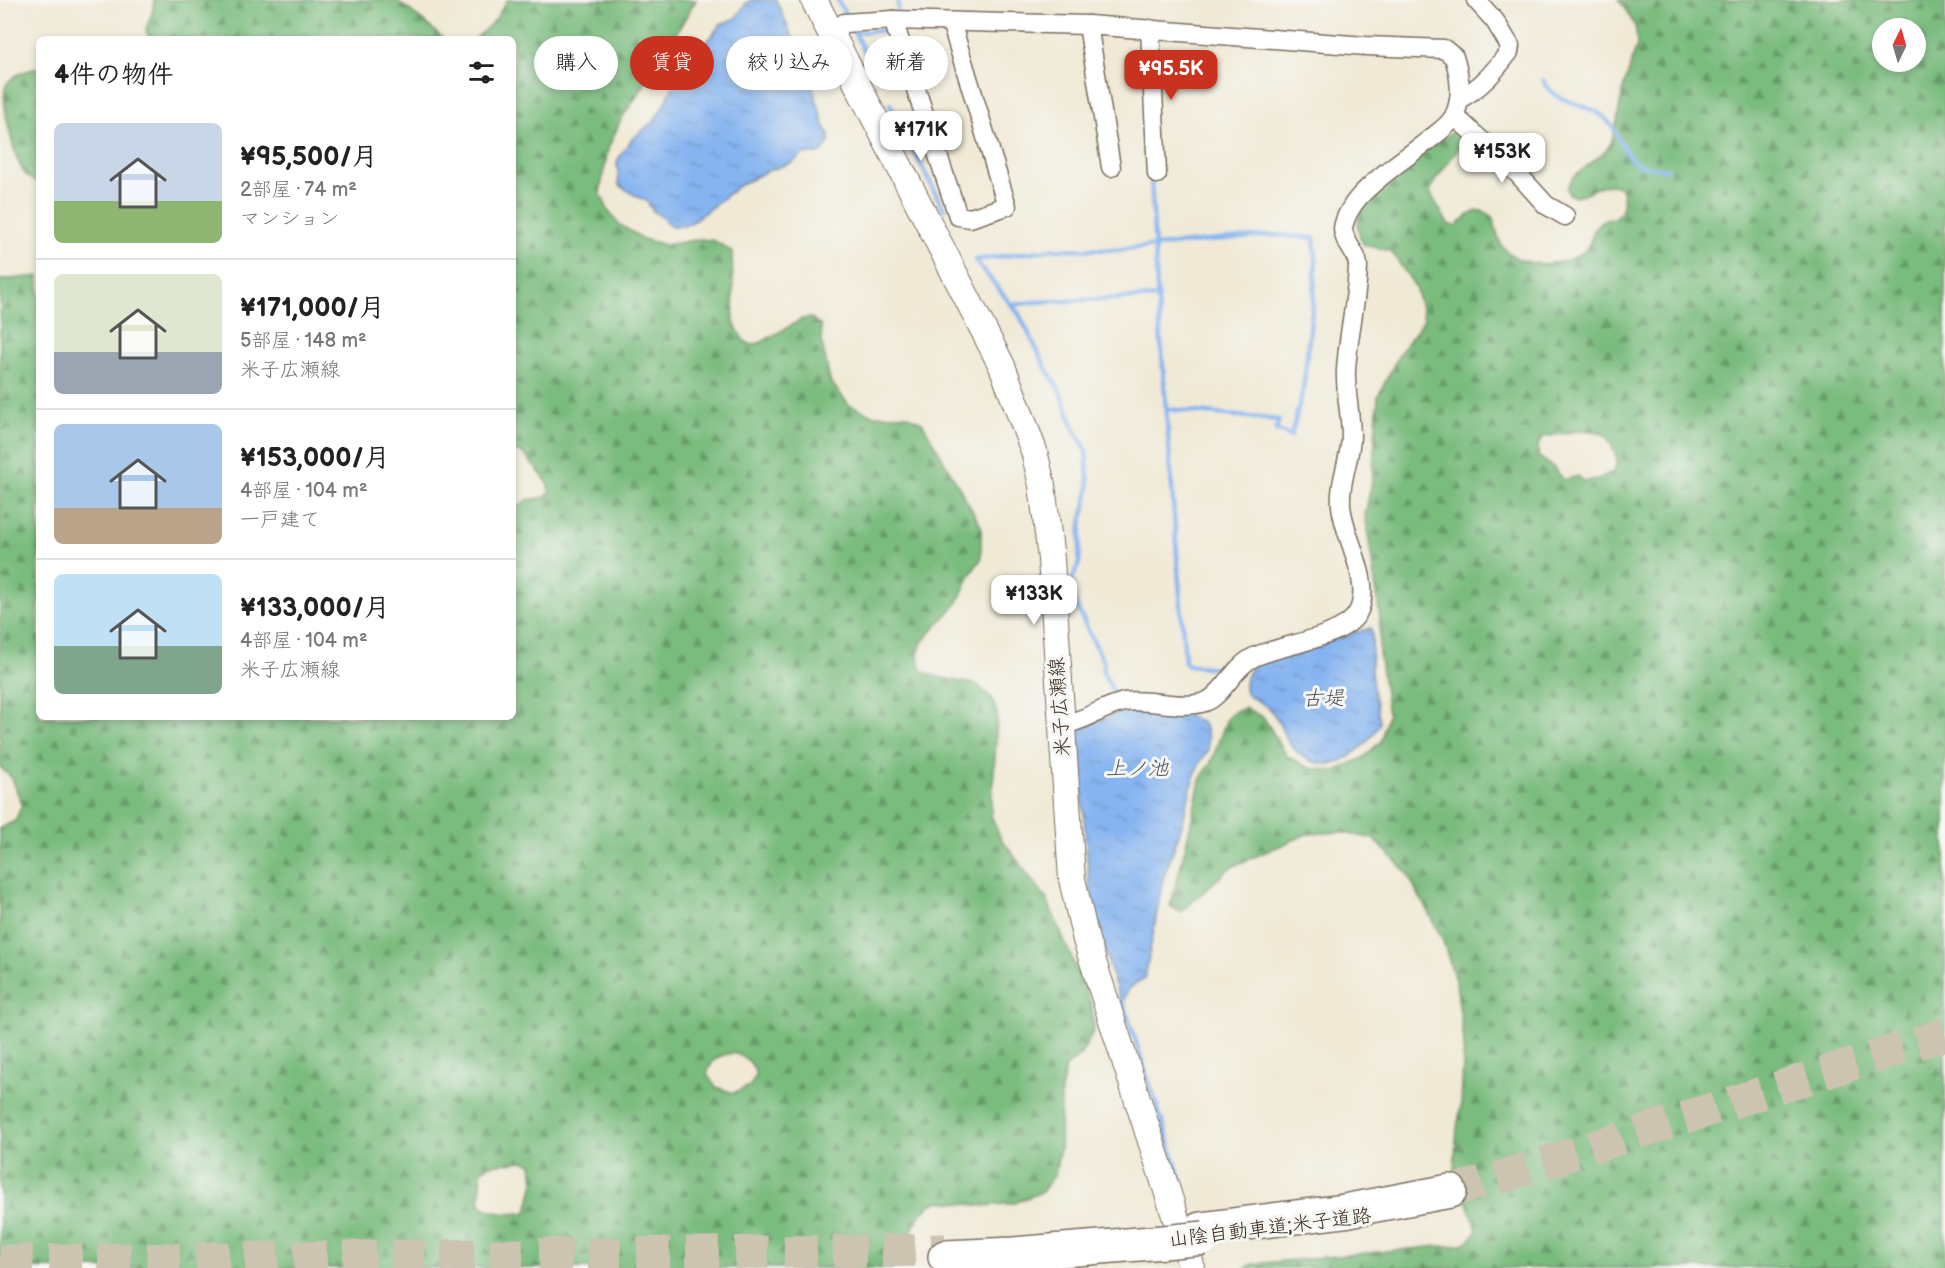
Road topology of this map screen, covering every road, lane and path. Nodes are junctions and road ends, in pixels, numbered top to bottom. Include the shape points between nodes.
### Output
1 (814, 0) edge
2 (1476, 0) edge
3 (893, 20) junction
4 (951, 22) junction
5 (1088, 25) junction
6 (1150, 29) junction
7 (832, 33) junction
8 (1459, 99) junction
9 (1452, 119) junction
10 (1112, 167) dead end
11 (1157, 174) dead end
12 (1565, 216) dead end
13 (1061, 725) junction
14 (1450, 1196) tunnel mouth
15 (945, 1253) tunnel mouth
16 (1192, 1268) edge

1 - 7 main road, 米子広瀬線
2 - 8 street via 1495,21 1510,46 1509,52 1484,83
3 - 4 street
3 - 4 street via 958,216 970,218 1007,206
3 - 7 street via 844,23
4 - 5 street
5 - 6 street
5 - 10 street
6 - 8 street via 1444,49 1454,57 1460,81
6 - 11 street
7 - 13 main road, 米子広瀬線 via 1002,366 1034,451 1051,559
8 - 9 street
9 - 12 street via 1518,174 1546,205
9 - 13 street via 1368,187 1344,222 1344,234 1358,263 1346,369 1351,438 1341,505 1362,581 1362,605 1357,614 1332,632 1255,656 1242,664 1206,702 1114,704
13 - 16 main road, 米子広瀬線 via 1072,879 1086,940
14 - 15 highway, 山陰自動車道;米子道路 via 1202,1234

